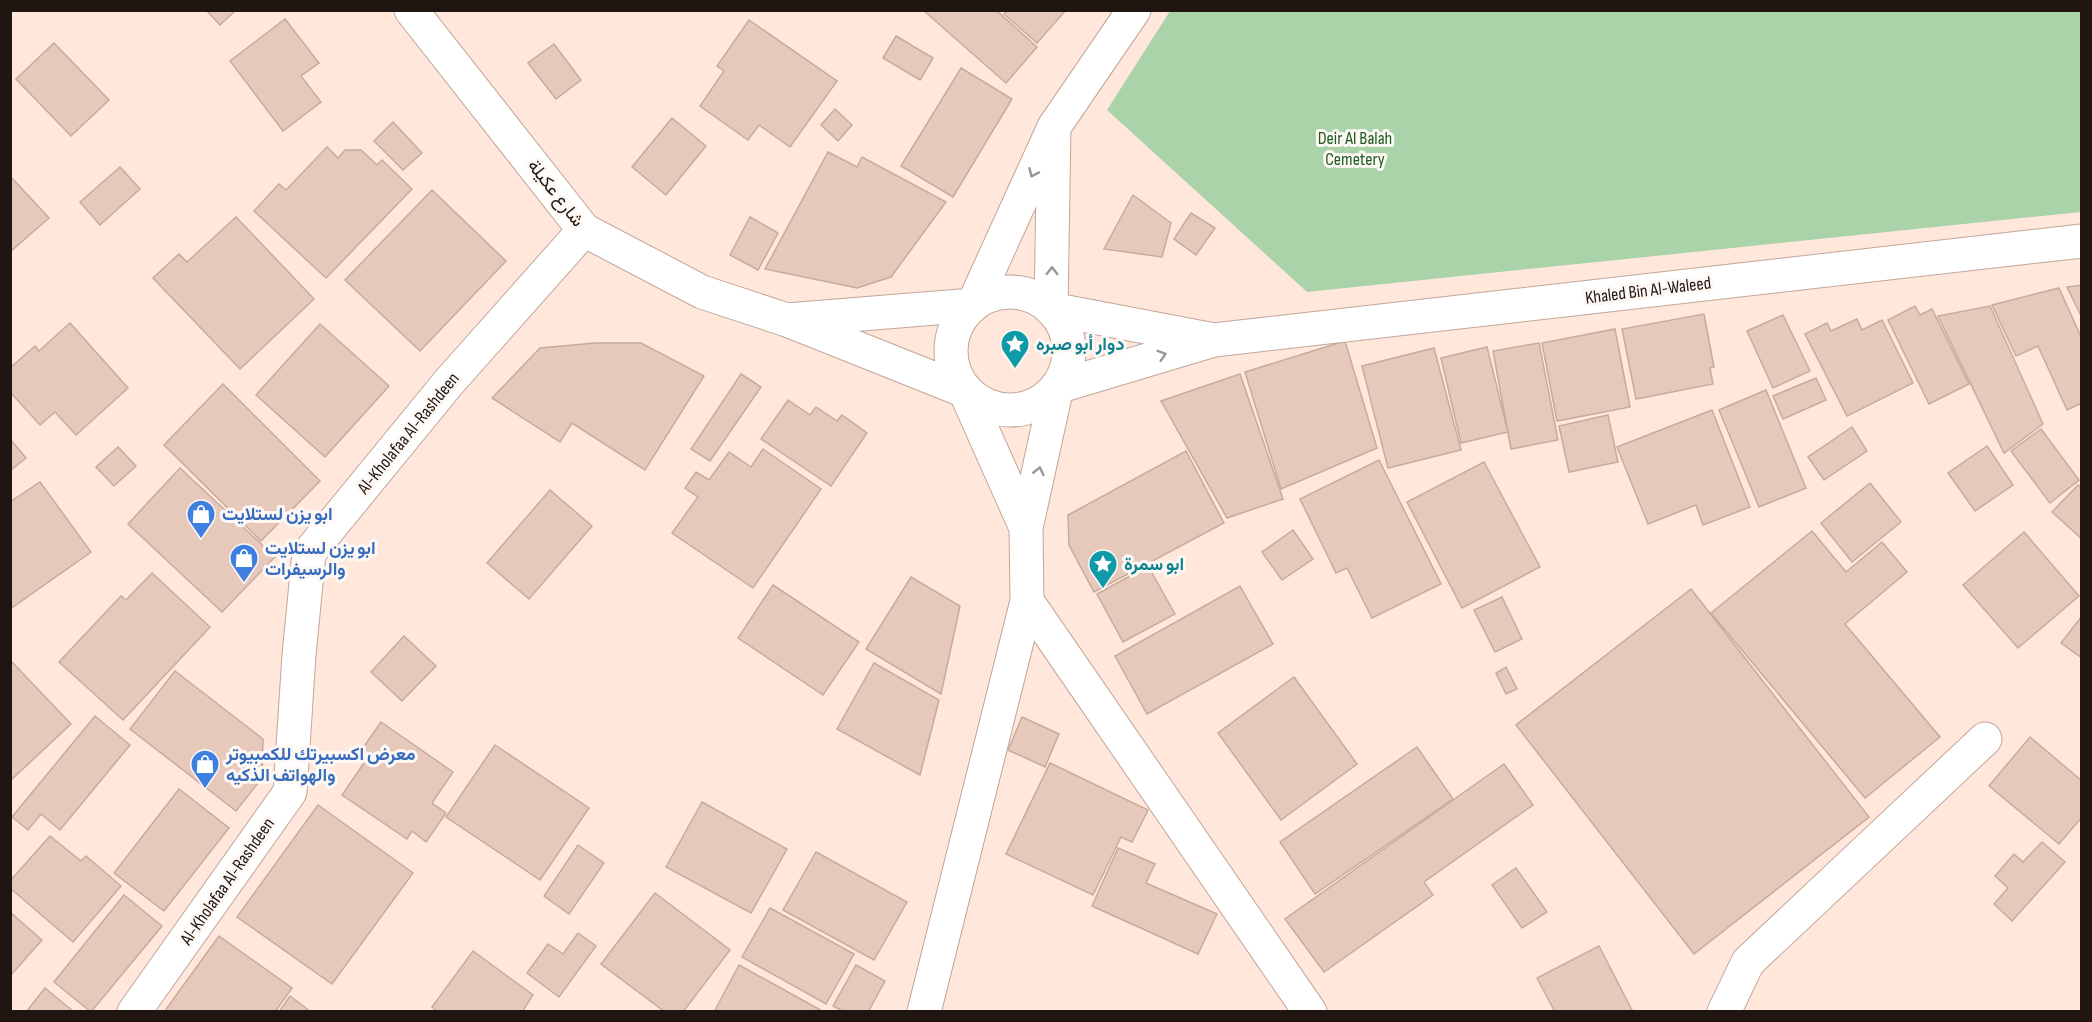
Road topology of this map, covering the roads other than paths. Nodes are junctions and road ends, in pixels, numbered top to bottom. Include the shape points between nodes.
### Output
1 (411, 10) edge
2 (1134, 10) edge
3 (1054, 127) junction
4 (584, 230) junction
5 (2082, 241) edge
6 (973, 305) junction
7 (1051, 309) junction
8 (787, 320) junction
9 (1214, 340) junction
10 (1058, 387) junction
11 (965, 391) junction
12 (1026, 528) junction
13 (1027, 601) junction
14 (1985, 739) dead end
15 (134, 1011) edge
16 (924, 1011) edge
17 (1310, 1011) edge
18 (1724, 1011) edge

1 - 4 street, شارع عكيلة
2 - 3 street
3 -> 6 street
7 -> 3 street
4 - 8 street, شارع عكيلة via 702,292
4 - 15 street, Al-Kholafaa Al-Rashdeen via 449,382 309,553 290,792
5 - 9 street, Khaled Bin Al-Waleed
6 - 7 street via 994,294 1013,292 1032,296
6 - 8 street
6 - 11 street via 953,334 950,354
7 - 9 street
7 - 10 street via 1069,339 1070,359
8 - 11 street, شارع عكيلة
10 -> 9 street
10 - 11 street via 1037,404 1018,410 980,404
12 -> 10 street
11 - 12 street
12 - 13 street
13 - 16 street
13 - 17 street
14 - 18 street via 1748,962

